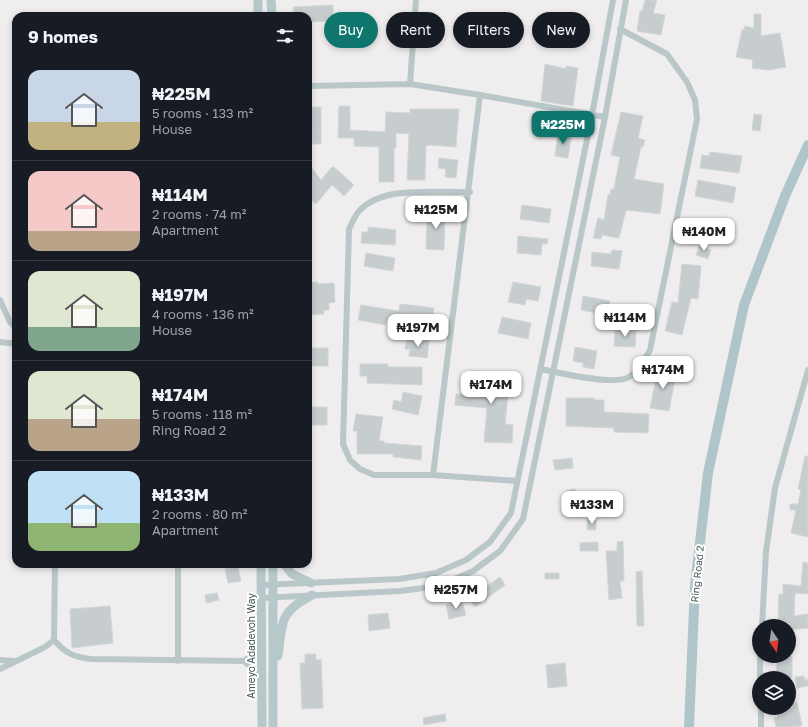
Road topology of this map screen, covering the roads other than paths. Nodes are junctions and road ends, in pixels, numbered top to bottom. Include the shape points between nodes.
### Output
1 (258, 0) edge
2 (272, 0) edge
3 (416, 0) edge
4 (613, 0) edge
5 (626, 0) edge
6 (258, 12) edge
7 (272, 12) edge
8 (620, 30) junction
9 (410, 84) junction
10 (312, 86) edge
11 (480, 94) junction
12 (592, 115) junction
13 (605, 117) junction
14 (808, 145) edge
15 (470, 192) junction
16 (0, 300) edge
17 (12, 324) edge
18 (0, 342) edge
19 (12, 344) edge
20 (541, 369) junction
21 (808, 370) edge
22 (554, 372) junction
23 (433, 475) junction
24 (518, 482) junction
25 (56, 568) edge
26 (178, 568) edge
27 (261, 568) edge
28 (273, 568) edge
29 (287, 568) edge
30 (311, 582) junction
31 (273, 584) junction
32 (262, 585) junction
33 (312, 595) junction
34 (273, 597) junction
35 (262, 598) junction
36 (762, 619) edge
37 (54, 640) junction
38 (262, 648) junction
39 (0, 660) edge
40 (14, 661) junction
41 (178, 661) junction
42 (244, 662) junction
43 (0, 669) edge
44 (262, 677) junction
45 (273, 683) junction
46 (761, 715) edge
47 (262, 727) edge
48 (273, 727) edge
49 (689, 727) edge
50 (761, 727) edge

1 - 6 street
2 - 7 street
3 - 9 street
4 - 12 street
5 - 8 street
8 - 13 street
8 - 22 street via 667,54 687,82 695,100 697,119 650,350 642,366 629,377 614,381
9 - 10 street
9 - 11 street
11 - 12 street
11 - 15 street
12 - 13 street
12 - 20 street
13 - 22 street
14 - 49 main road, Ring Road 2 via 785,196 744,305 708,473 695,585
15 - 23 street
15 - 23 street via 394,193 374,199 359,211 349,229 343,444 350,460 360,469 374,475
16 - 17 street
18 - 19 street
20 - 22 street
20 - 24 street
21 - 36 street via 775,488 766,552
22 - 33 street via 523,518 500,550 473,571 439,586 400,591
23 - 24 street
24 - 30 street via 510,513 490,542 466,560 436,573 399,579
25 - 37 street
26 - 41 street
27 - 32 street, Ameyo Adadevoh Way
28 - 31 street
29 - 30 street via 292,574
30 - 31 street
31 - 32 street
31 - 34 street
32 - 35 street, Ameyo Adadevoh Way
33 - 34 street
33 - 45 street via 295,604 286,614
34 - 35 street
34 - 45 street
35 - 38 street, Ameyo Adadevoh Way
37 - 40 street
37 - 41 street via 63,650 75,657
38 - 42 street
38 - 44 street, Ameyo Adadevoh Way
39 - 40 street
40 - 43 street
41 - 42 street
42 - 44 street
44 - 47 street, Ameyo Adadevoh Way
45 - 48 street
46 - 50 street

